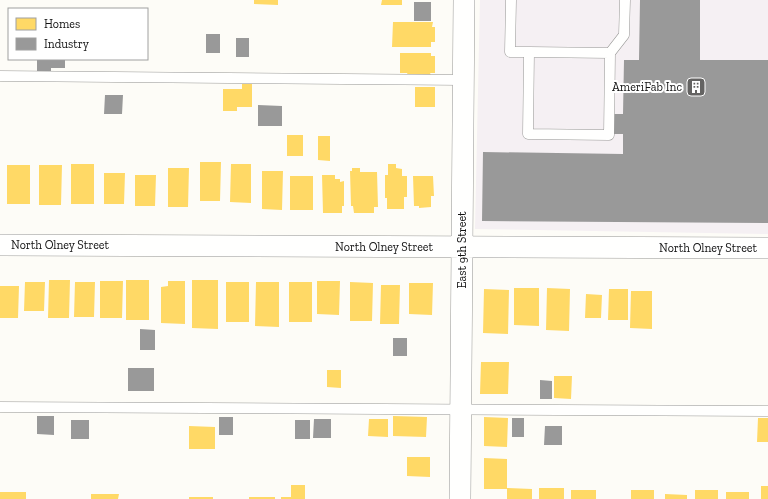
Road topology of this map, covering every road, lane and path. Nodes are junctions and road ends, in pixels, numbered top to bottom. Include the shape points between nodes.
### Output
1 (464, 0) edge
2 (511, 0) edge
3 (625, 0) edge
4 (529, 52) junction
5 (610, 53) junction
6 (0, 76) edge
7 (463, 80) junction
8 (0, 244) edge
9 (462, 247) junction
10 (768, 248) edge
11 (0, 407) edge
12 (461, 410) junction
13 (768, 412) edge
14 (460, 499) edge

1 - 7 street, East 9th Street
2 - 4 lane via 510,52
3 - 5 lane via 624,35
4 - 5 lane
4 - 5 lane via 528,134 609,135
6 - 7 lane
7 - 9 street, East 9th Street
8 - 9 street, North Olney Street
9 - 10 street, North Olney Street
9 - 12 street, East 9th Street
11 - 12 lane
12 - 13 lane
12 - 14 street, East 9th Street

